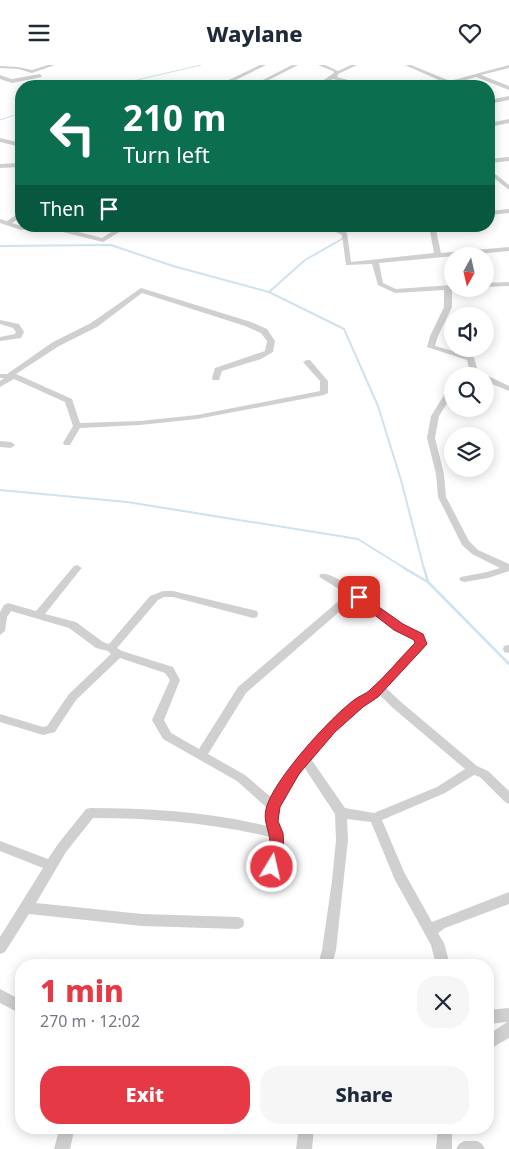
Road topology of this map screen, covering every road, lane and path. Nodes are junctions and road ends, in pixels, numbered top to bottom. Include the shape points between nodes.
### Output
1 (53, 65) edge
2 (264, 65) edge
3 (296, 65) edge
4 (320, 65) edge
5 (355, 65) edge
6 (407, 65) edge
7 (509, 66) edge
8 (0, 67) edge
9 (44, 75) dead end
10 (335, 75) junction
11 (476, 75) junction
12 (0, 77) edge
13 (15, 80) edge
14 (17, 80) edge
15 (232, 80) edge
16 (266, 80) edge
17 (327, 80) edge
18 (350, 80) edge
19 (443, 80) edge
20 (460, 80) edge
21 (489, 80) edge
22 (495, 82) edge
23 (509, 88) edge
24 (509, 98) edge
25 (495, 101) edge
26 (509, 121) edge
27 (495, 122) edge
28 (498, 123) junction
29 (495, 124) edge
30 (0, 140) edge
31 (15, 144) edge
32 (509, 159) edge
33 (495, 160) edge
34 (0, 165) edge
35 (15, 165) edge
36 (495, 176) edge
37 (508, 187) edge
38 (509, 211) edge
39 (495, 212) edge
40 (15, 218) edge
41 (0, 221) edge
42 (8, 223) junction
43 (15, 225) edge
44 (71, 232) edge
45 (116, 232) edge
46 (340, 232) edge
47 (433, 232) edge
48 (509, 249) edge
49 (438, 255) junction
50 (375, 262) junction
51 (509, 284) edge
52 (494, 285) edge
53 (444, 287) edge
54 (449, 297) edge
55 (0, 323) edge
56 (0, 339) edge
57 (307, 362) dead end
58 (474, 367) edge
59 (0, 376) edge
60 (11, 376) junction
61 (216, 377) dead end
62 (494, 382) edge
63 (0, 385) edge
64 (509, 389) edge
65 (444, 402) edge
66 (77, 426) junction
67 (67, 443) dead end
68 (0, 444) edge
69 (11, 445) dead end
70 (77, 568) dead end
71 (324, 576) dead end
72 (464, 579) dead end
73 (353, 594) junction
74 (4, 607) edge
75 (253, 614) dead end
76 (38, 615) junction
77 (0, 631) edge
78 (114, 651) junction
79 (380, 687) junction
80 (0, 718) edge
81 (201, 756) junction
82 (305, 760) junction
83 (473, 769) junction
84 (509, 799) edge
85 (273, 806) junction
86 (341, 813) junction
87 (374, 818) junction
88 (276, 833) junction
89 (0, 846) edge
90 (51, 866) junction
91 (272, 867) dead end
92 (509, 898) edge
93 (26, 908) junction
94 (238, 923) dead end
95 (430, 931) junction
96 (0, 948) edge
97 (326, 959) edge
98 (442, 959) edge
99 (0, 997) edge
100 (15, 1004) edge
101 (509, 1015) edge
102 (494, 1016) edge
103 (509, 1028) edge
104 (494, 1039) edge
105 (66, 1134) edge
106 (306, 1134) edge
107 (444, 1134) edge
108 (62, 1149) edge
109 (304, 1149) edge
110 (444, 1149) edge
111 (464, 1149) edge
112 (477, 1149) edge

1 - 8 street via 32,72
2 - 15 street
3 - 16 street
4 - 10 street via 335,70
5 - 10 street
6 - 19 street
7 - 11 street
9 - 14 street
10 - 17 street
10 - 18 street
11 - 20 street
11 - 21 street
12 - 13 street
22 - 23 street
24 - 25 street
26 - 28 street
27 - 28 street
28 - 29 street
30 - 31 street
32 - 33 street
34 - 35 street
36 - 37 street
38 - 39 street
40 - 42 street
41 - 42 street
42 - 43 street
44 - 45 street via 103,240
46 - 50 street via 345,234 348,264
47 - 49 street
48 - 49 street
49 - 50 street
50 - 53 street via 380,283 392,291
51 - 52 street
54 - 58 street via 431,347 471,359
55 - 56 street via 16,325 20,332 18,336
57 - 66 street via 324,381 324,393 197,417
59 - 60 street
60 - 61 street via 56,344 94,325 141,290 264,331 271,341 268,352 218,370
60 - 63 street
60 - 66 street via 69,401
62 - 64 street
65 - 72 street via 435,417 431,438 442,497 465,543 475,552 509,568
66 - 67 street
68 - 69 street
70 - 76 street
71 - 73 street
73 - 79 street via 421,641
73 - 81 street via 242,690
74 - 76 street
74 - 77 street
75 - 78 street via 163,594 154,598
76 - 78 street via 72,625
78 - 80 street via 61,709 51,729 43,731
78 - 81 street via 169,670 175,680 158,720 167,736
79 - 82 street via 330,729
79 - 83 street
81 - 85 street via 241,778
82 - 85 street via 301,761
82 - 86 street
83 - 84 street via 484,774
83 - 87 street via 441,790
85 - 88 street via 271,821
86 - 87 street
86 - 97 street via 338,881
87 - 95 street via 388,856
88 - 90 street via 211,820 90,813
88 - 91 street via 277,849
89 - 90 street
90 - 93 street
92 - 95 street via 440,924
93 - 94 street via 142,920
93 - 96 street
95 - 98 street via 438,943
99 - 100 street
101 - 102 street
103 - 104 street
105 - 108 street
106 - 109 street
107 - 110 street
111 - 112 street

